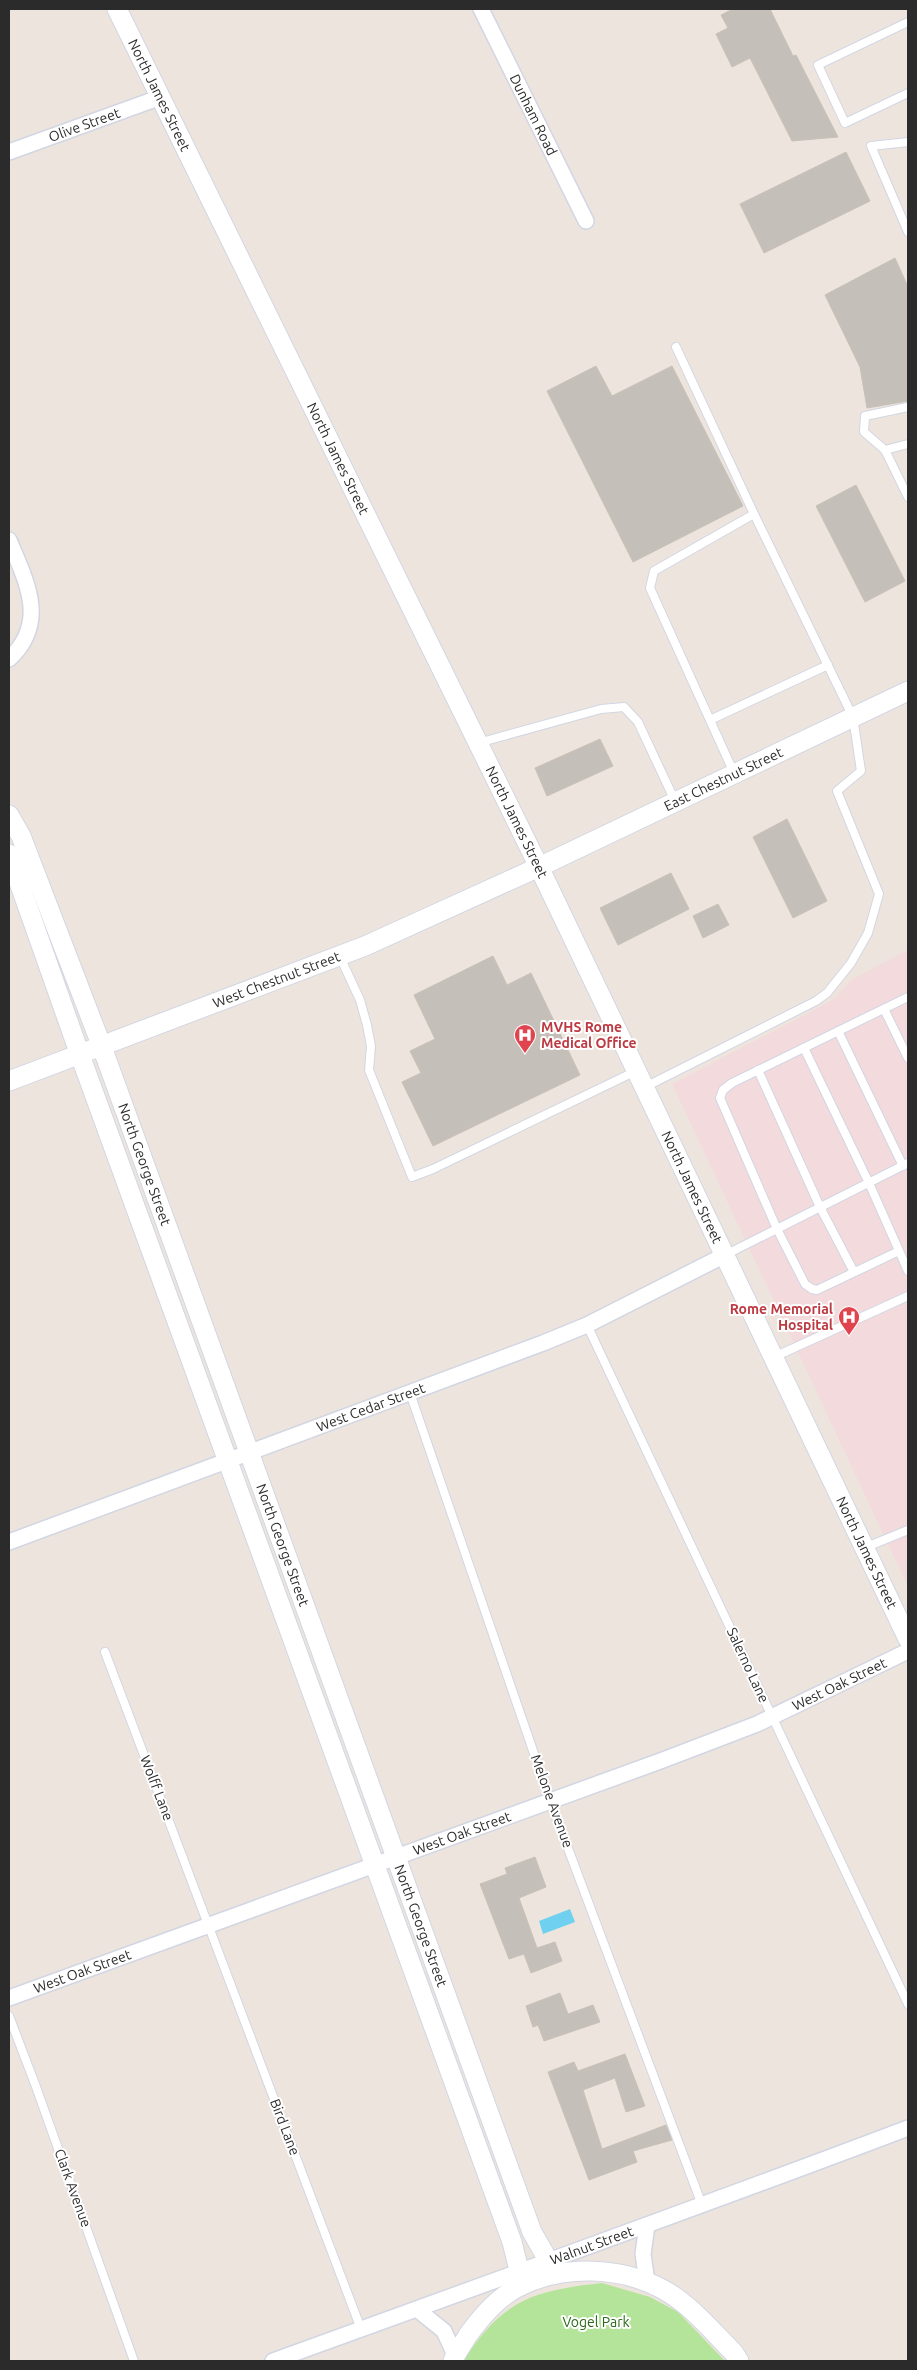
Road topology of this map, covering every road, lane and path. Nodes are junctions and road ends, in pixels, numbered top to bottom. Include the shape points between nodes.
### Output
1 (117, 9) edge
2 (481, 9) edge
3 (908, 22) edge
4 (908, 93) edge
5 (160, 97) junction
6 (908, 142) edge
7 (9, 152) edge
8 (904, 213) edge
9 (586, 221) dead end
10 (908, 232) edge
11 (676, 347) dead end
12 (908, 407) edge
13 (908, 444) edge
14 (885, 450) junction
15 (908, 497) edge
16 (754, 514) junction
17 (9, 540) edge
18 (9, 658) edge
19 (828, 665) junction
20 (908, 691) edge
21 (853, 717) junction
22 (710, 720) junction
23 (478, 743) junction
24 (734, 773) junction
25 (675, 801) junction
26 (9, 815) edge
27 (9, 854) edge
28 (539, 867) junction
29 (340, 956) junction
30 (908, 997) edge
31 (884, 1009) junction
32 (838, 1031) junction
33 (102, 1047) junction
34 (804, 1048) junction
35 (80, 1055) junction
36 (908, 1058) edge
37 (758, 1070) junction
38 (640, 1079) junction
39 (9, 1081) edge
40 (906, 1164) edge
41 (869, 1183) junction
42 (820, 1207) junction
43 (777, 1229) junction
44 (899, 1251) junction
45 (725, 1256) junction
46 (908, 1271) edge
47 (854, 1272) junction
48 (908, 1296) edge
49 (588, 1325) junction
50 (773, 1358) junction
51 (410, 1393) junction
52 (248, 1453) junction
53 (228, 1460) junction
54 (908, 1530) edge
55 (9, 1542) edge
56 (864, 1548) junction
57 (908, 1639) edge
58 (908, 1651) edge
59 (106, 1652) dead end
60 (772, 1716) junction
61 (551, 1803) junction
62 (397, 1858) junction
63 (375, 1866) junction
64 (208, 1925) junction
65 (9, 1998) edge
66 (908, 2004) edge
67 (9, 2016) edge
68 (908, 2128) edge
69 (702, 2206) junction
70 (647, 2225) junction
71 (552, 2267) junction
72 (520, 2278) junction
73 (646, 2282) junction
74 (418, 2310) junction
75 (361, 2329) junction
76 (454, 2358) edge
77 (134, 2361) edge
78 (273, 2361) edge
79 (739, 2361) edge

1 - 5 street, North James Street
2 - 9 street, Dunham Road
3 - 4 lane via 818,65 845,123
5 - 7 street, Olive Street
5 - 23 street, North James Street
6 - 8 lane via 871,146
8 - 10 lane
11 - 16 lane
12 - 14 lane via 865,416 864,432
13 - 14 lane
14 - 15 lane
16 - 19 lane
16 - 22 lane via 654,571 650,588
17 - 18 street via 32,598 31,625
19 - 21 lane
19 - 22 lane
20 - 21 street, East Chestnut Street
21 - 24 street, East Chestnut Street
21 - 38 lane via 861,771 837,791 879,894 868,933 851,963 827,993 816,1001
22 - 24 lane
23 - 25 lane via 601,709 624,707 638,722
23 - 28 street, North James Street
24 - 25 street, East Chestnut Street
25 - 28 street, East Chestnut Street
26 - 33 street, North George Street via 21,836
27 - 35 street, North George Street
28 - 29 street, West Chestnut Street
28 - 38 street, North James Street
29 - 33 street, West Chestnut Street
29 - 38 lane via 360,1000 371,1046 370,1070 412,1177
30 - 31 lane
31 - 32 lane
31 - 36 lane
32 - 34 lane
32 - 40 lane
33 - 35 street, West Chestnut Street
33 - 52 street, North George Street
34 - 37 lane
34 - 41 lane
35 - 39 street, West Chestnut Street
35 - 53 street, North George Street
37 - 42 lane
37 - 43 lane via 732,1083 723,1090 720,1098
38 - 45 street, North James Street
40 - 41 lane
41 - 42 lane
41 - 44 lane
42 - 43 lane
42 - 47 lane
43 - 45 lane
43 - 47 lane via 805,1284 812,1289 817,1290
44 - 46 lane
44 - 47 lane
45 - 49 street, West Cedar Street
45 - 50 street, North James Street
48 - 50 lane
49 - 51 street, West Cedar Street
49 - 60 lane, Salerno Lane
50 - 56 street, North James Street
51 - 52 street, West Cedar Street
51 - 61 lane, Melone Avenue
52 - 53 street, West Cedar Street
52 - 62 street, North George Street
53 - 55 street, West Cedar Street
53 - 63 street, North George Street
54 - 56 lane
56 - 57 street, North James Street
58 - 60 street, West Oak Street
59 - 64 lane, Wolff Lane
60 - 61 street, West Oak Street
60 - 66 lane, Salerno Lane
61 - 62 street, West Oak Street
61 - 69 lane, Melone Avenue
62 - 63 street, West Oak Street
62 - 71 street, North George Street via 532,2232
63 - 64 street, West Oak Street
63 - 72 street, North George Street via 509,2233
64 - 65 street, West Oak Street
64 - 75 lane, Bird Lane
67 - 77 lane, Clark Avenue
68 - 69 street, Walnut Street
69 - 70 street, Walnut Street
70 - 71 street, Walnut Street
70 - 73 street via 643,2254
71 - 72 street
71 - 73 street via 611,2273
72 - 74 street
72 - 76 street via 482,2315
73 - 79 street via 664,2290 692,2310
74 - 75 street
74 - 76 street via 444,2331
75 - 78 street

